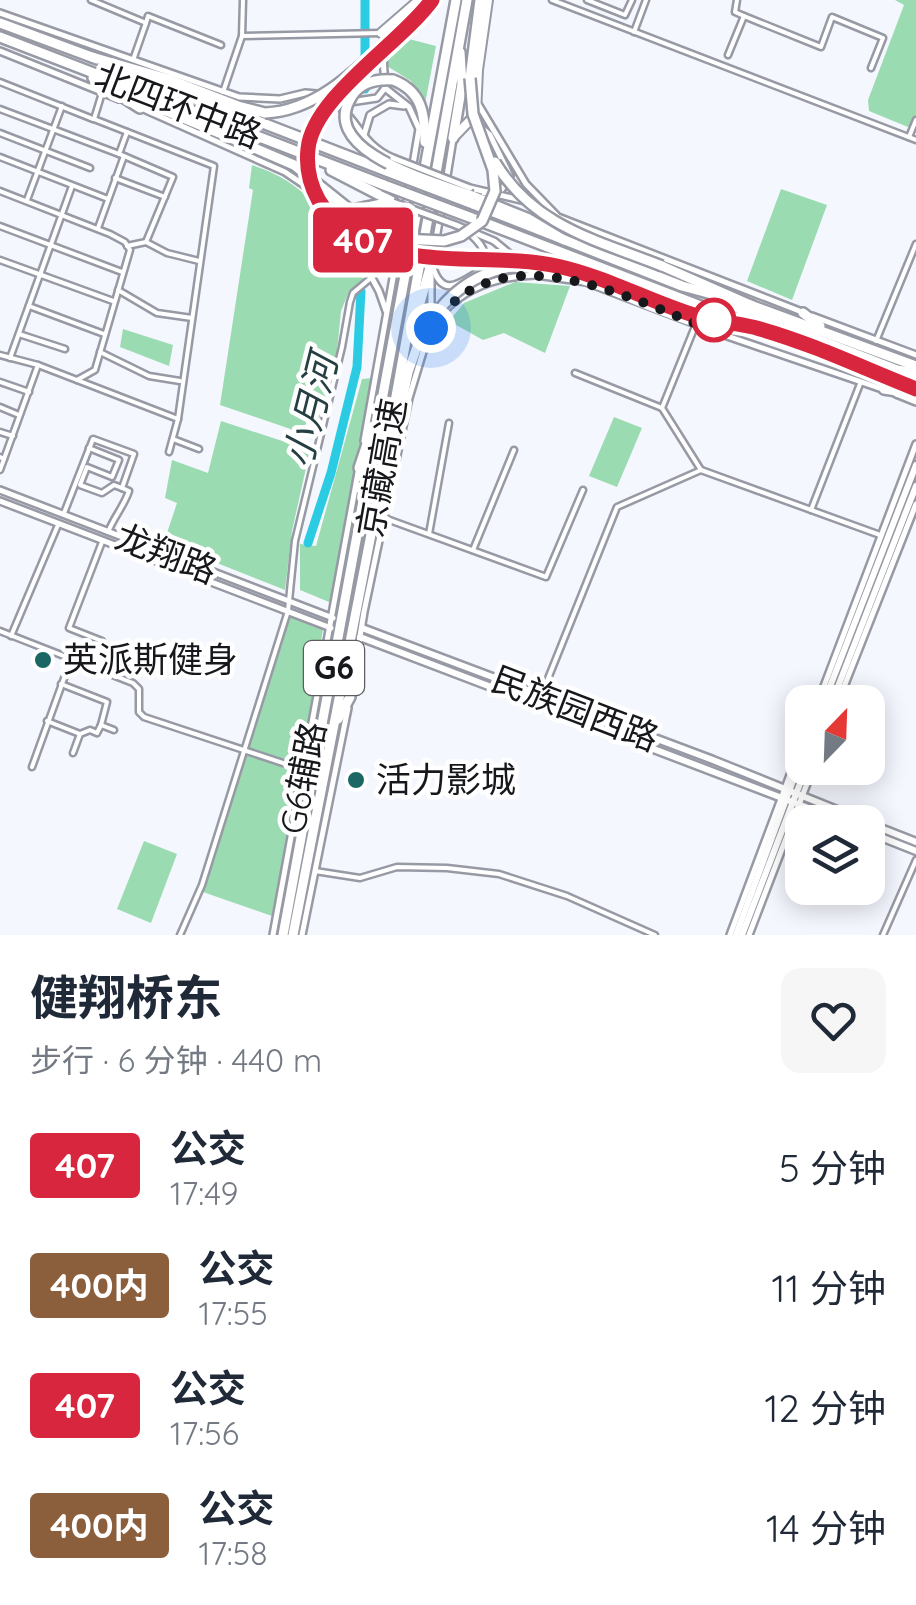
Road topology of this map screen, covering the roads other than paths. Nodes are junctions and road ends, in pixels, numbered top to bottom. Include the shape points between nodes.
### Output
1 (91, 0) edge
2 (243, 0) edge
3 (419, 0) edge
4 (432, 0) edge
5 (456, 0) edge
6 (468, 0) edge
7 (484, 0) edge
8 (552, 0) edge
9 (586, 0) edge
10 (632, 0) edge
11 (646, 0) edge
12 (737, 0) edge
13 (561, 2) edge
14 (0, 14) edge
15 (744, 16) junction
16 (0, 22) edge
17 (146, 23) junction
18 (634, 32) junction
19 (382, 33) junction
20 (242, 36) junction
21 (0, 37) edge
22 (221, 45) dead end
23 (458, 45) junction
24 (0, 51) edge
25 (728, 55) dead end
26 (92, 58) junction
27 (133, 60) junction
28 (69, 64) junction
29 (870, 68) dead end
30 (102, 77) junction
31 (0, 82) edge
32 (389, 84) junction
33 (102, 92) junction
34 (223, 93) junction
35 (337, 104) junction
36 (478, 104) junction
37 (62, 106) junction
38 (140, 108) junction
39 (408, 108) junction
40 (0, 109) edge
41 (94, 119) junction
42 (916, 120) edge
43 (469, 122) junction
44 (53, 129) junction
45 (127, 132) junction
46 (0, 133) edge
47 (909, 137) junction
48 (364, 138) junction
49 (453, 138) junction
50 (481, 138) junction
51 (916, 140) edge
52 (46, 150) junction
53 (122, 155) junction
54 (0, 157) edge
55 (316, 161) junction
56 (426, 164) junction
57 (90, 168) dead end
58 (37, 173) junction
59 (115, 178) junction
60 (72, 186) junction
61 (1, 191) edge
62 (484, 193) junction
63 (472, 196) junction
64 (0, 198) edge
65 (165, 198) junction
66 (108, 199) junction
67 (27, 201) junction
68 (394, 202) junction
69 (368, 204) junction
70 (333, 207) junction
71 (547, 209) junction
72 (62, 216) junction
73 (0, 226) edge
74 (464, 229) junction
75 (98, 230) junction
76 (146, 242) junction
77 (916, 244) edge
78 (52, 245) junction
79 (128, 246) junction
80 (397, 256) junction
81 (0, 260) edge
82 (200, 262) junction
83 (431, 264) junction
84 (123, 272) junction
85 (40, 275) junction
86 (536, 275) junction
87 (586, 275) junction
88 (372, 277) junction
89 (682, 286) junction
90 (118, 290) junction
91 (115, 302) junction
92 (29, 306) junction
93 (753, 306) junction
94 (803, 313) junction
95 (192, 318) junction
96 (387, 318) junction
97 (696, 324) junction
98 (431, 328) junction
99 (760, 329) junction
100 (19, 334) junction
101 (106, 334) junction
102 (830, 334) junction
103 (876, 340) junction
104 (392, 345) junction
105 (65, 348) dead end
106 (100, 352) junction
107 (0, 355) edge
108 (916, 356) edge
109 (10, 358) junction
110 (38, 364) junction
111 (916, 369) edge
112 (576, 373) dead end
113 (76, 380) junction
114 (861, 380) junction
115 (182, 381) junction
116 (397, 381) junction
117 (0, 382) edge
118 (884, 389) junction
119 (916, 391) edge
120 (28, 392) junction
121 (382, 400) junction
122 (916, 402) edge
123 (0, 408) edge
124 (662, 408) junction
125 (20, 416) junction
126 (178, 419) junction
127 (449, 423) dead end
128 (0, 432) edge
129 (13, 436) junction
130 (173, 440) junction
131 (916, 444) edge
132 (89, 448) junction
133 (199, 449) dead end
134 (514, 450) dead end
135 (169, 452) dead end
136 (2, 458) edge
137 (916, 465) edge
138 (359, 468) junction
139 (0, 470) edge
140 (701, 470) junction
141 (120, 486) junction
142 (916, 486) edge
143 (0, 490) edge
144 (584, 490) dead end
145 (0, 501) edge
146 (916, 504) edge
147 (812, 510) junction
148 (63, 515) junction
149 (379, 518) junction
150 (59, 523) junction
151 (108, 532) junction
152 (429, 534) junction
153 (882, 536) junction
154 (103, 540) junction
155 (473, 550) junction
156 (362, 580) junction
157 (870, 582) junction
158 (884, 586) junction
159 (860, 591) junction
160 (874, 596) junction
161 (290, 602) junction
162 (288, 611) junction
163 (364, 612) junction
164 (333, 618) junction
165 (862, 627) junction
166 (331, 628) junction
167 (362, 628) junction
168 (849, 628) junction
169 (0, 632) edge
170 (11, 636) junction
171 (360, 638) junction
172 (862, 643) junction
173 (71, 659) junction
174 (92, 667) junction
175 (62, 684) junction
176 (827, 685) edge
177 (841, 685) edge
178 (843, 685) edge
179 (542, 696) junction
180 (350, 697) junction
181 (47, 721) junction
182 (100, 725) junction
183 (114, 730) dead end
184 (332, 730) junction
185 (80, 734) junction
186 (38, 748) junction
187 (46, 750) dead end
188 (245, 752) junction
189 (74, 754) dead end
190 (32, 767) dead end
191 (305, 771) junction
192 (793, 785) edge
193 (794, 785) edge
194 (799, 785) edge
195 (791, 797) junction
196 (808, 805) edge
197 (815, 805) edge
198 (885, 829) edge
199 (885, 839) edge
200 (916, 842) edge
201 (916, 851) edge
202 (916, 860) edge
203 (316, 871) junction
204 (180, 935) edge
205 (273, 935) edge
206 (282, 935) edge
207 (293, 935) edge
208 (302, 935) edge
209 (655, 935) edge
210 (739, 935) edge
211 (882, 935) edge

1 - 17 street
2 - 20 street
3 - 19 main road
4 - 26 highway, bridge via 293,110 238,106
4 - 87 highway, bridge via 320,114 308,160 322,206 350,233 396,251 539,263
5 - 56 highway, 京藏高速 / G6
6 - 23 highway, 京藏高速 / G6
7 - 36 main road
7 - 50 highway, bridge via 470,78
8 - 13 street
9 - 10 street via 625,16
11 - 18 street
12 - 15 street via 734,9
13 - 18 street
14 - 27 street, 北四环中路
15 - 25 street
15 - 29 street via 822,47 832,17 883,38
16 - 26 highway, 北四环中路
17 - 22 street via 148,16
17 - 27 street
18 - 47 street
19 - 20 street
19 - 32 street
20 - 34 street
21 - 28 highway, 北四环中路
23 - 49 highway via 463,72
23 - 116 highway, 京藏高速 / G6
24 - 33 street, 北四环中路
26 - 63 highway, 北四环中路, bridge via 389,172
27 - 34 street, 北四环中路
28 - 30 highway, 北四环中路
28 - 38 highway
30 - 50 highway, bridge via 133,97 294,165 369,225 402,239 454,238 482,221 495,178
30 - 55 highway, 北四环中路
31 - 37 street
32 - 35 street via 377,98
32 - 39 street
32 - 56 highway via 411,89 422,106
32 - 63 highway, bridge via 370,82 352,96 346,119 353,138 378,159
33 - 38 street, 北四环中路
33 - 41 street
34 - 35 street, 北四环中路 via 280,99 305,93
35 - 48 street
36 - 43 main road
36 - 71 street
37 - 41 street
37 - 44 street
38 - 70 street, 北四环中路 via 285,172
39 - 48 street via 395,103 375,112 366,120
39 - 80 street, G6辅路 via 418,122 418,142
40 - 44 street
41 - 45 street
42 - 47 street
43 - 49 main road
43 - 62 street via 490,135 510,176 502,189
44 - 52 street
44 - 53 street
45 - 53 street
45 - 82 street via 214,166
46 - 52 street
47 - 51 street
48 - 63 street, bridge
49 - 83 street, G6辅路
50 - 93 highway, bridge via 506,180 539,213
52 - 57 street
52 - 58 street
53 - 59 street
53 - 65 street via 173,177
54 - 58 street
55 - 68 highway
55 - 99 highway, 北四环中路, bridge
56 - 104 highway, 京藏高速 / G6
58 - 60 street
58 - 67 street
59 - 65 street
59 - 66 street
60 - 66 street
60 - 72 street
61 - 64 street
61 - 67 street
62 - 63 street
62 - 71 street
63 - 89 highway
65 - 76 street
66 - 75 street
67 - 72 street
68 - 69 street
68 - 74 street, bridge
69 - 70 street
69 - 80 street via 356,226 370,252 381,262
70 - 88 street
71 - 94 street
72 - 75 street
72 - 78 street
73 - 78 street
74 - 83 street via 486,255 480,271 447,286
74 - 86 street via 494,241
75 - 79 street
76 - 79 street
76 - 82 street
77 - 103 street
78 - 84 street
78 - 85 street
79 - 84 street
80 - 96 street, G6辅路
81 - 85 street
82 - 95 street
83 - 98 street, G6辅路
83 - 116 highway
84 - 90 street
85 - 91 street
85 - 92 street
86 - 97 street via 586,282
86 - 98 street via 467,292
87 - 99 highway, bridge via 701,317
87 - 149 highway, bridge via 514,266 486,274 446,300 408,372
88 - 96 street
88 - 161 street via 350,302 294,541
89 - 93 highway
89 - 111 highway via 897,370
90 - 91 street
90 - 95 street via 157,312
91 - 101 street
92 - 100 street
92 - 101 street
93 - 102 highway
94 - 102 highway
94 - 103 street
95 - 115 street
96 - 104 highway
96 - 138 street, G6辅路
97 - 114 street
97 - 124 street
98 - 149 street, G6辅路
99 - 119 highway, 北四环中路
100 - 105 street
100 - 109 street
101 - 106 street
102 - 111 highway
103 - 108 street
104 - 121 highway, 京藏高速 / G6
106 - 113 street via 96,370
106 - 115 street via 149,376
107 - 109 street
109 - 110 street
110 - 113 street
110 - 120 street
112 - 124 street
113 - 126 street
114 - 118 street
114 - 147 street
115 - 126 street
116 - 149 highway, 京藏高速 / G6
117 - 120 street
118 - 119 highway
118 - 122 street
120 - 125 street
121 - 138 highway
121 - 206 highway, 京藏高速 / G6
123 - 125 street
124 - 140 street
125 - 129 street
126 - 130 street
127 - 152 street
128 - 129 street
129 - 136 street
130 - 133 street
130 - 135 street
131 - 153 street
132 - 141 street via 92,438 134,454
132 - 141 street via 119,460 112,477 87,467 80,484 102,493
132 - 148 street
134 - 155 street
136 - 139 street
137 - 157 main road
138 - 164 street, G6辅路
140 - 147 street
140 - 179 street via 617,508
141 - 151 street via 130,491
142 - 160 main road
143 - 148 street, 龙翔路
144 - 155 street via 546,578
145 - 150 street, 龙翔路
146 - 158 street
147 - 153 street
148 - 151 street, 龙翔路
149 - 152 street
149 - 156 highway, 京藏高速 / G6
149 - 163 street, G6辅路
150 - 154 street, 龙翔路
150 - 170 street
151 - 161 street, 龙翔路
152 - 155 street
153 - 159 street
154 - 162 street, 龙翔路
154 - 174 street via 69,628 102,641
156 - 163 highway
156 - 184 highway, 京藏高速 / G6
157 - 159 main road
157 - 168 main road
158 - 160 main road
158 - 172 street
159 - 168 street
160 - 165 main road
161 - 162 street
161 - 164 street, 龙翔路
162 - 166 street, 龙翔路
162 - 188 street
163 - 167 street, G6辅路
164 - 166 street, G6辅路
165 - 172 main road
165 - 177 main road
166 - 191 street, G6辅路
167 - 171 street, G6辅路
167 - 179 main road, 民族园西路
168 - 176 main road
169 - 170 street
170 - 173 street
171 - 180 street, G6辅路
171 - 195 main road, 民族园西路
172 - 178 street
173 - 174 street
173 - 175 street
174 - 188 street via 133,683 144,717
175 - 181 street
175 - 182 street via 107,702
179 - 195 main road, 民族园西路
180 - 184 highway
180 - 203 street, G6辅路
181 - 185 street
181 - 186 street
182 - 183 street
182 - 185 street via 97,733
184 - 207 highway, 京藏高速 / G6
185 - 189 street
186 - 187 street
186 - 190 street
188 - 191 street
188 - 204 street
191 - 205 street, G6辅路
192 - 195 street
193 - 195 main road
194 - 195 main road
195 - 196 main road
195 - 197 main road
195 - 210 main road
195 - 210 street
198 - 200 main road
199 - 201 main road
202 - 211 street
203 - 208 street, G6辅路
203 - 209 street via 360,878 397,867 499,874

